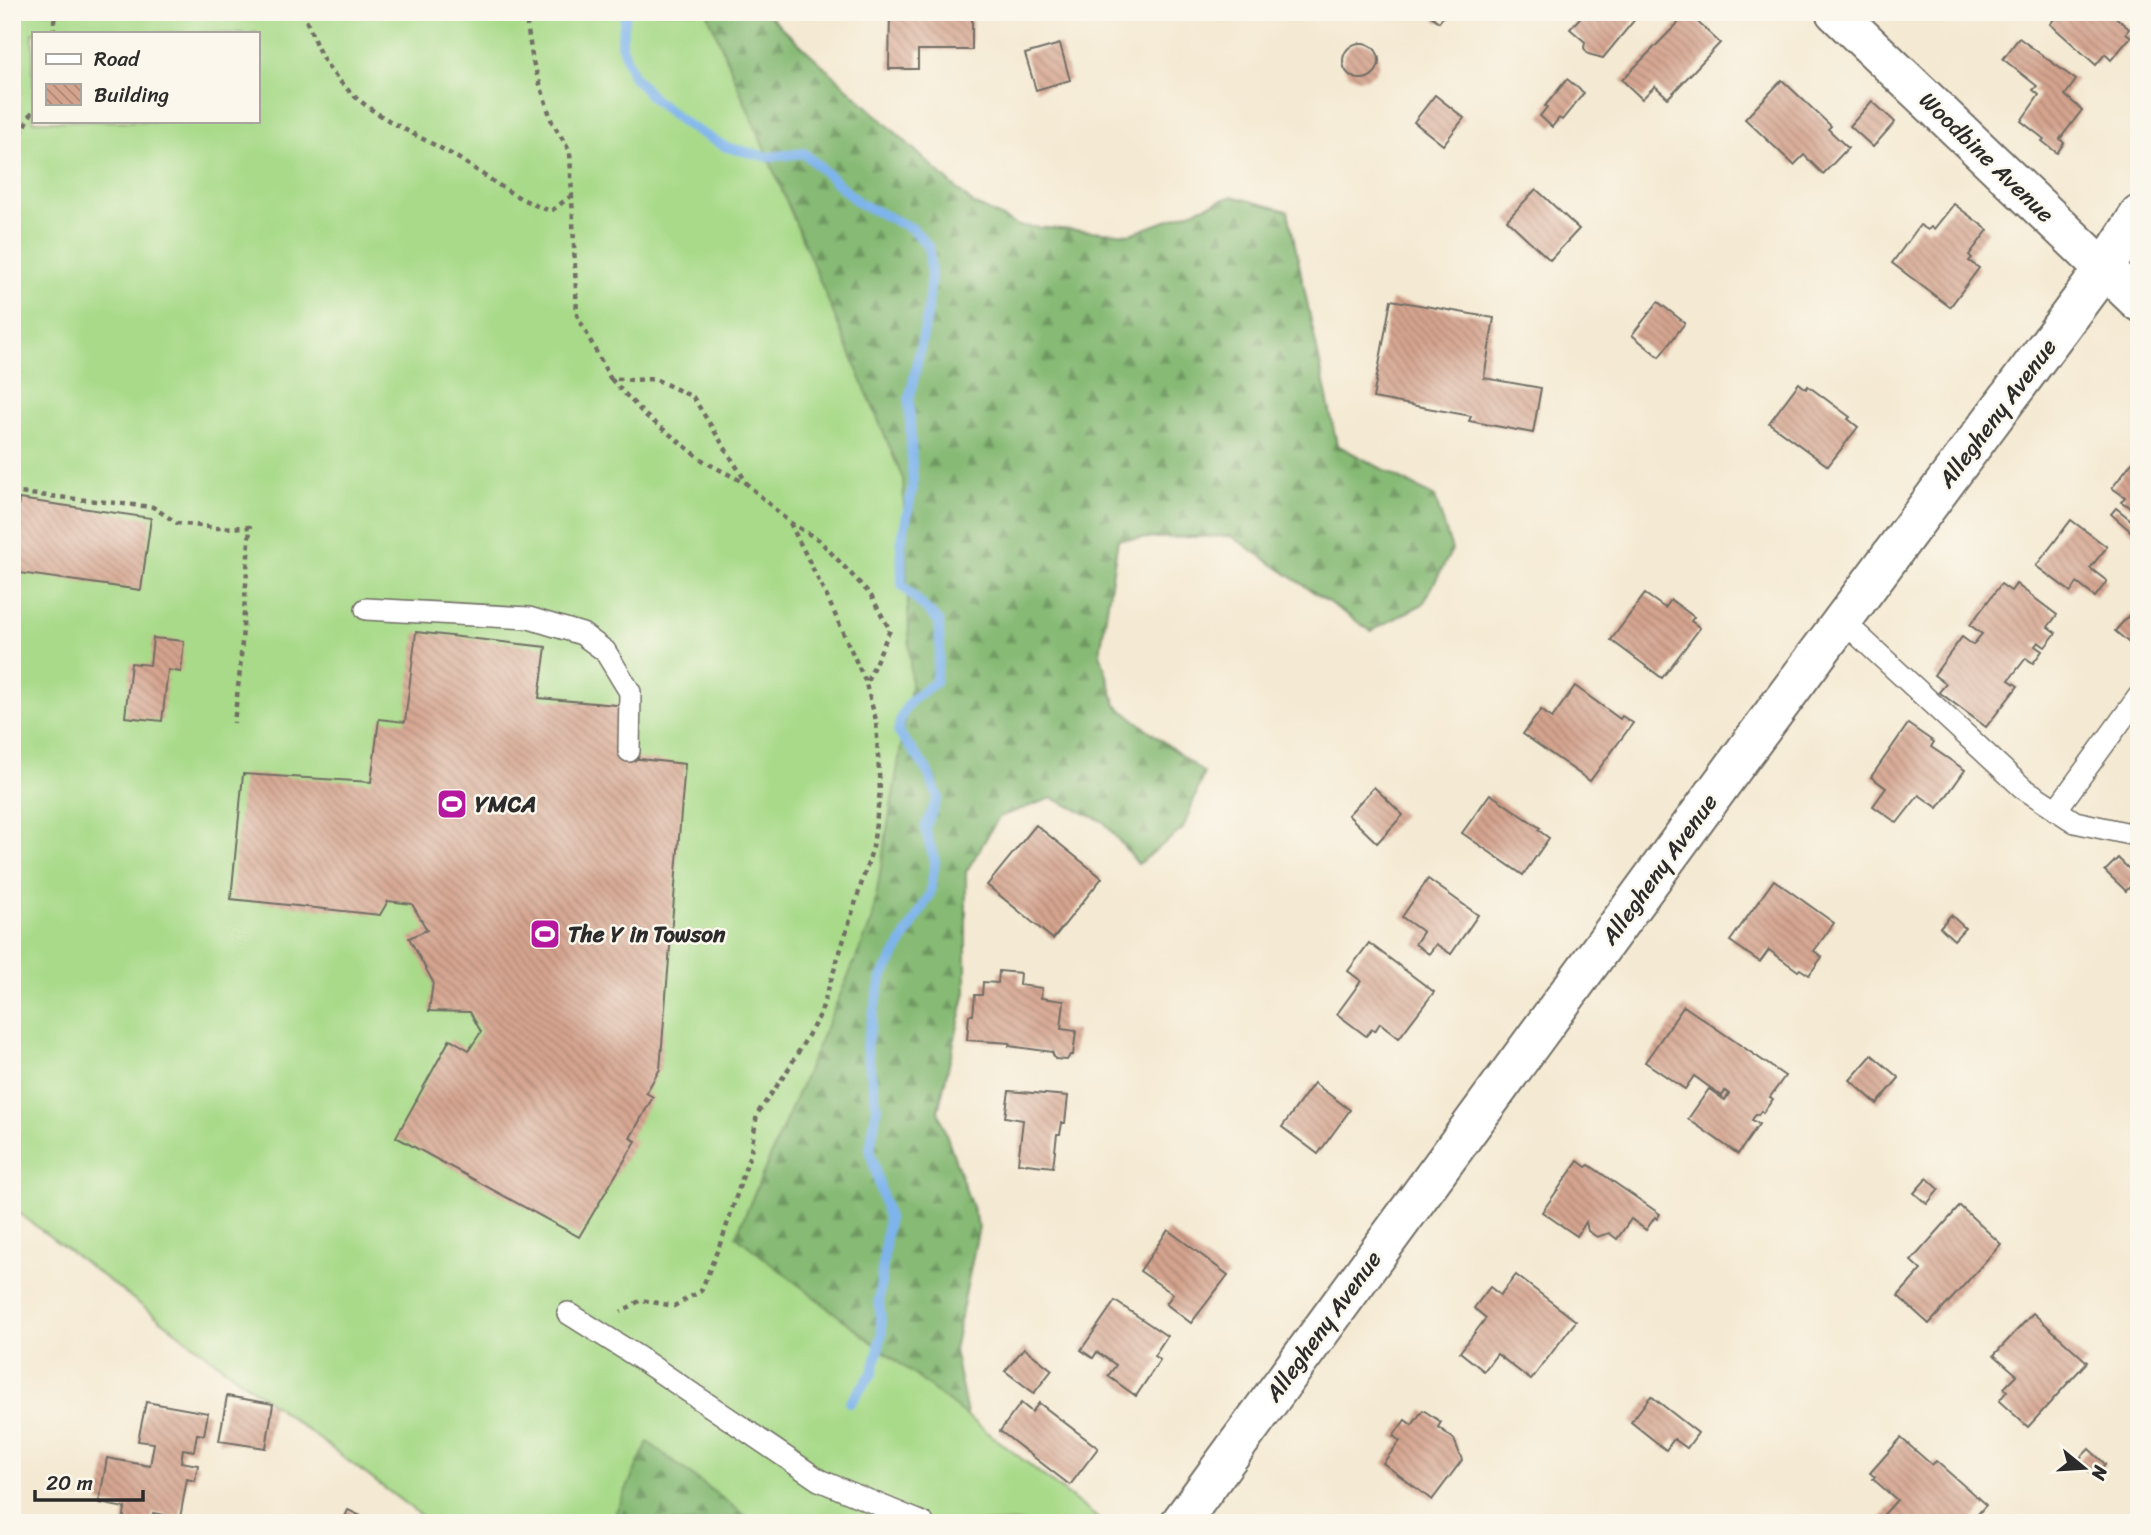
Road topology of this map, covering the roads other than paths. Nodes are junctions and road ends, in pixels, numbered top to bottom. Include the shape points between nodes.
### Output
1 (1835, 12) edge
2 (2139, 215) edge
3 (2139, 242) edge
4 (2104, 269) junction
5 (2139, 302) edge
6 (366, 609) dead end
7 (1843, 621) junction
8 (2139, 696) edge
9 (629, 751) dead end
10 (2056, 810) junction
11 (2139, 836) edge
12 (568, 1313) dead end
13 (923, 1523) edge
14 (1180, 1523) edge

1 - 4 street, Woodbine Avenue
2 - 4 street, Allegheny Avenue
3 - 4 street
4 - 5 street, Woodbine Avenue
4 - 7 street, Allegheny Avenue
6 - 9 lane via 529,618 583,634 605,651 630,692
7 - 10 lane via 2023,788
7 - 14 street, Allegheny Avenue
8 - 10 lane
10 - 11 lane via 2075,822
12 - 13 lane via 819,1480

